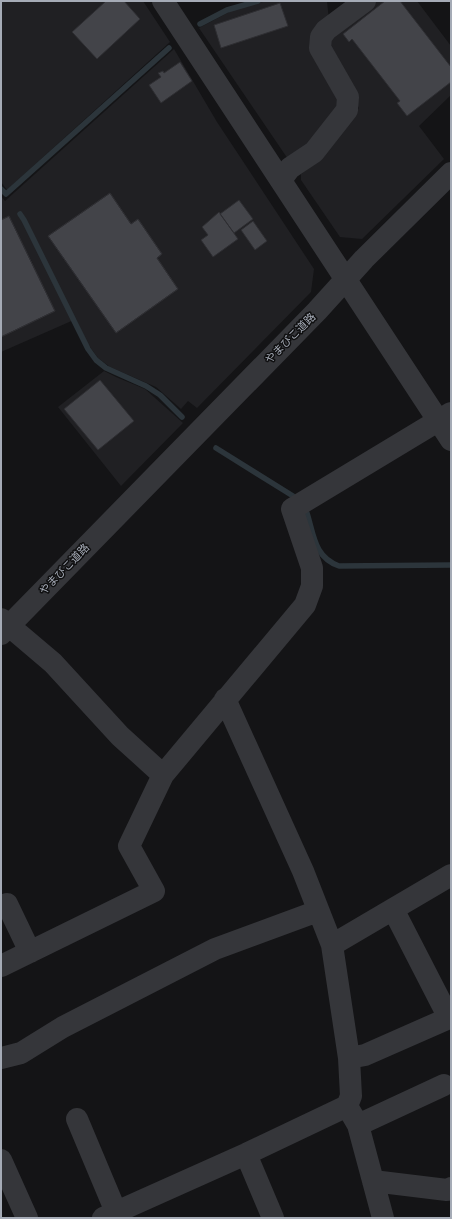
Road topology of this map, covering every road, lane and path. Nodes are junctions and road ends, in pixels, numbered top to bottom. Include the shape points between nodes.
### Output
1 (163, 1) edge
2 (364, 1) edge
3 (451, 173) edge
4 (281, 180) junction
5 (346, 279) junction
6 (445, 417) edge
7 (451, 440) edge
8 (4, 626) edge
9 (225, 699) junction
10 (163, 775) junction
11 (451, 875) edge
12 (7, 904) dead end
13 (393, 909) junction
14 (318, 911) junction
15 (332, 945) junction
16 (30, 952) junction
17 (1, 966) edge
18 (1, 1058) edge
19 (349, 1058) junction
20 (444, 1085) dead end
21 (347, 1106) junction
22 (77, 1119) dead end
23 (358, 1125) junction
24 (246, 1154) junction
25 (1, 1160) edge
26 (372, 1181) junction
27 (451, 1188) edge
28 (109, 1215) edge
29 (27, 1218) edge
30 (273, 1218) edge
31 (383, 1218) edge

1 - 4 street
2 - 4 street via 326,30 321,37 320,48 348,97 347,110 314,152 290,168
3 - 5 street, やまびこ道路
4 - 5 street
5 - 6 street
5 - 8 street, やまびこ道路
6 - 7 street
6 - 9 street via 292,509 312,568 312,586 305,604
8 - 10 street via 53,663 120,736
9 - 10 street
9 - 14 street via 304,870
10 - 16 street via 129,846 154,891
11 - 13 street
12 - 16 street
13 - 15 street
13 - 19 street via 449,1018 365,1055
14 - 15 street
14 - 18 street via 215,949 63,1027 21,1053
15 - 19 street
16 - 17 street
19 - 21 street via 351,1096
20 - 23 street
21 - 23 street
21 - 24 street
22 - 28 street
23 - 26 street
24 - 28 street
24 - 30 street
25 - 29 street
26 - 27 street via 447,1190
26 - 31 street

